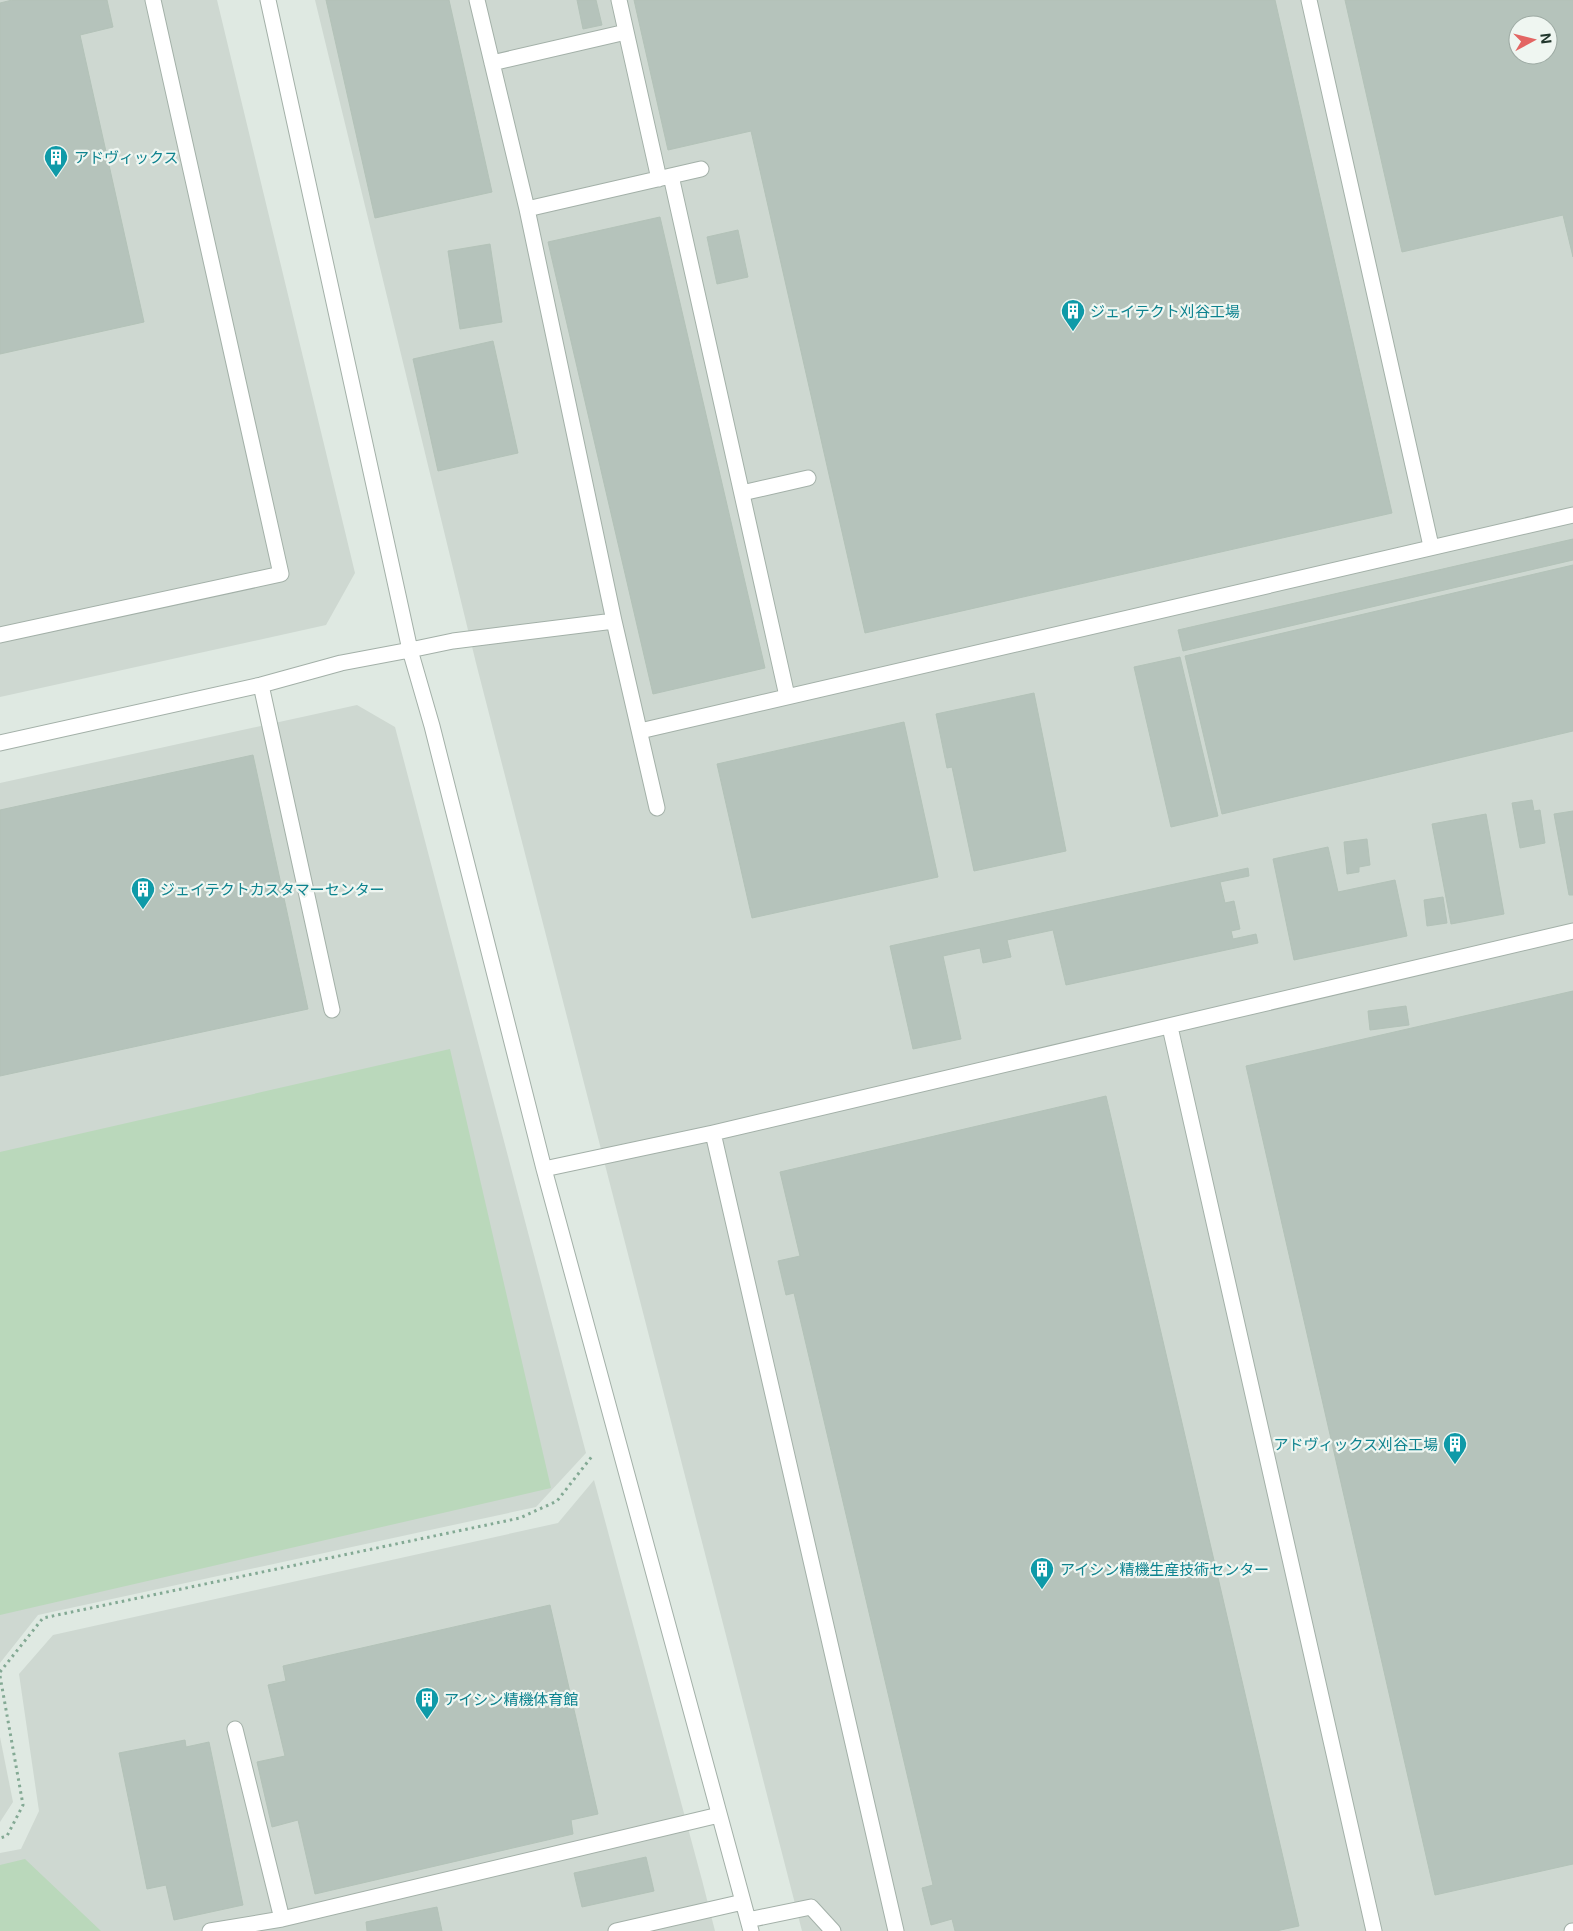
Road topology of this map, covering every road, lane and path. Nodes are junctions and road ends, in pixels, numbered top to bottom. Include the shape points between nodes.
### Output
1 (153, 0) edge
2 (268, 0) edge
3 (477, 0) edge
4 (619, 0) edge
5 (1309, 0) edge
6 (626, 32) junction
7 (492, 63) junction
8 (701, 169) dead end
9 (665, 177) junction
10 (527, 210) junction
11 (808, 478) dead end
12 (742, 493) junction
13 (1573, 514) edge
14 (1431, 546) junction
15 (614, 621) junction
16 (0, 635) edge
17 (410, 650) junction
18 (261, 685) junction
19 (787, 696) junction
20 (640, 731) junction
21 (0, 743) edge
22 (657, 808) dead end
23 (1573, 931) edge
24 (332, 1010) dead end
25 (1170, 1027) junction
26 (713, 1133) junction
27 (544, 1169) junction
28 (615, 1426) junction
29 (0, 1672) edge
30 (0, 1676) edge
31 (235, 1729) dead end
32 (719, 1815) junction
33 (0, 1838) edge
34 (743, 1902) junction
35 (282, 1919) junction
36 (658, 1926) edge
37 (749, 1926) edge
38 (210, 1931) edge
39 (616, 1931) edge
40 (833, 1931) edge
41 (896, 1931) edge
42 (1374, 1931) edge

1 - 16 street via 281,574
2 - 17 street
3 - 7 street
4 - 6 street
5 - 14 street
6 - 7 street
6 - 9 street
7 - 10 street
8 - 9 street
9 - 10 street
9 - 12 street
10 - 15 street
11 - 12 street
12 - 19 street
13 - 14 street
14 - 19 street
15 - 17 street via 453,641
15 - 20 street
17 - 18 street via 341,663
17 - 27 street
18 - 21 street
18 - 24 street
19 - 20 street
20 - 22 street
23 - 25 street
25 - 26 street
25 - 42 street
26 - 27 street
26 - 41 street
27 - 28 street
28 - 29 path via 557,1501 520,1518 43,1618
28 - 32 street
30 - 33 path via 23,1805 7,1836
31 - 35 street
32 - 34 street
32 - 35 street
34 - 36 street
34 - 37 street
35 - 38 street
36 - 39 street
37 - 40 street via 811,1907

